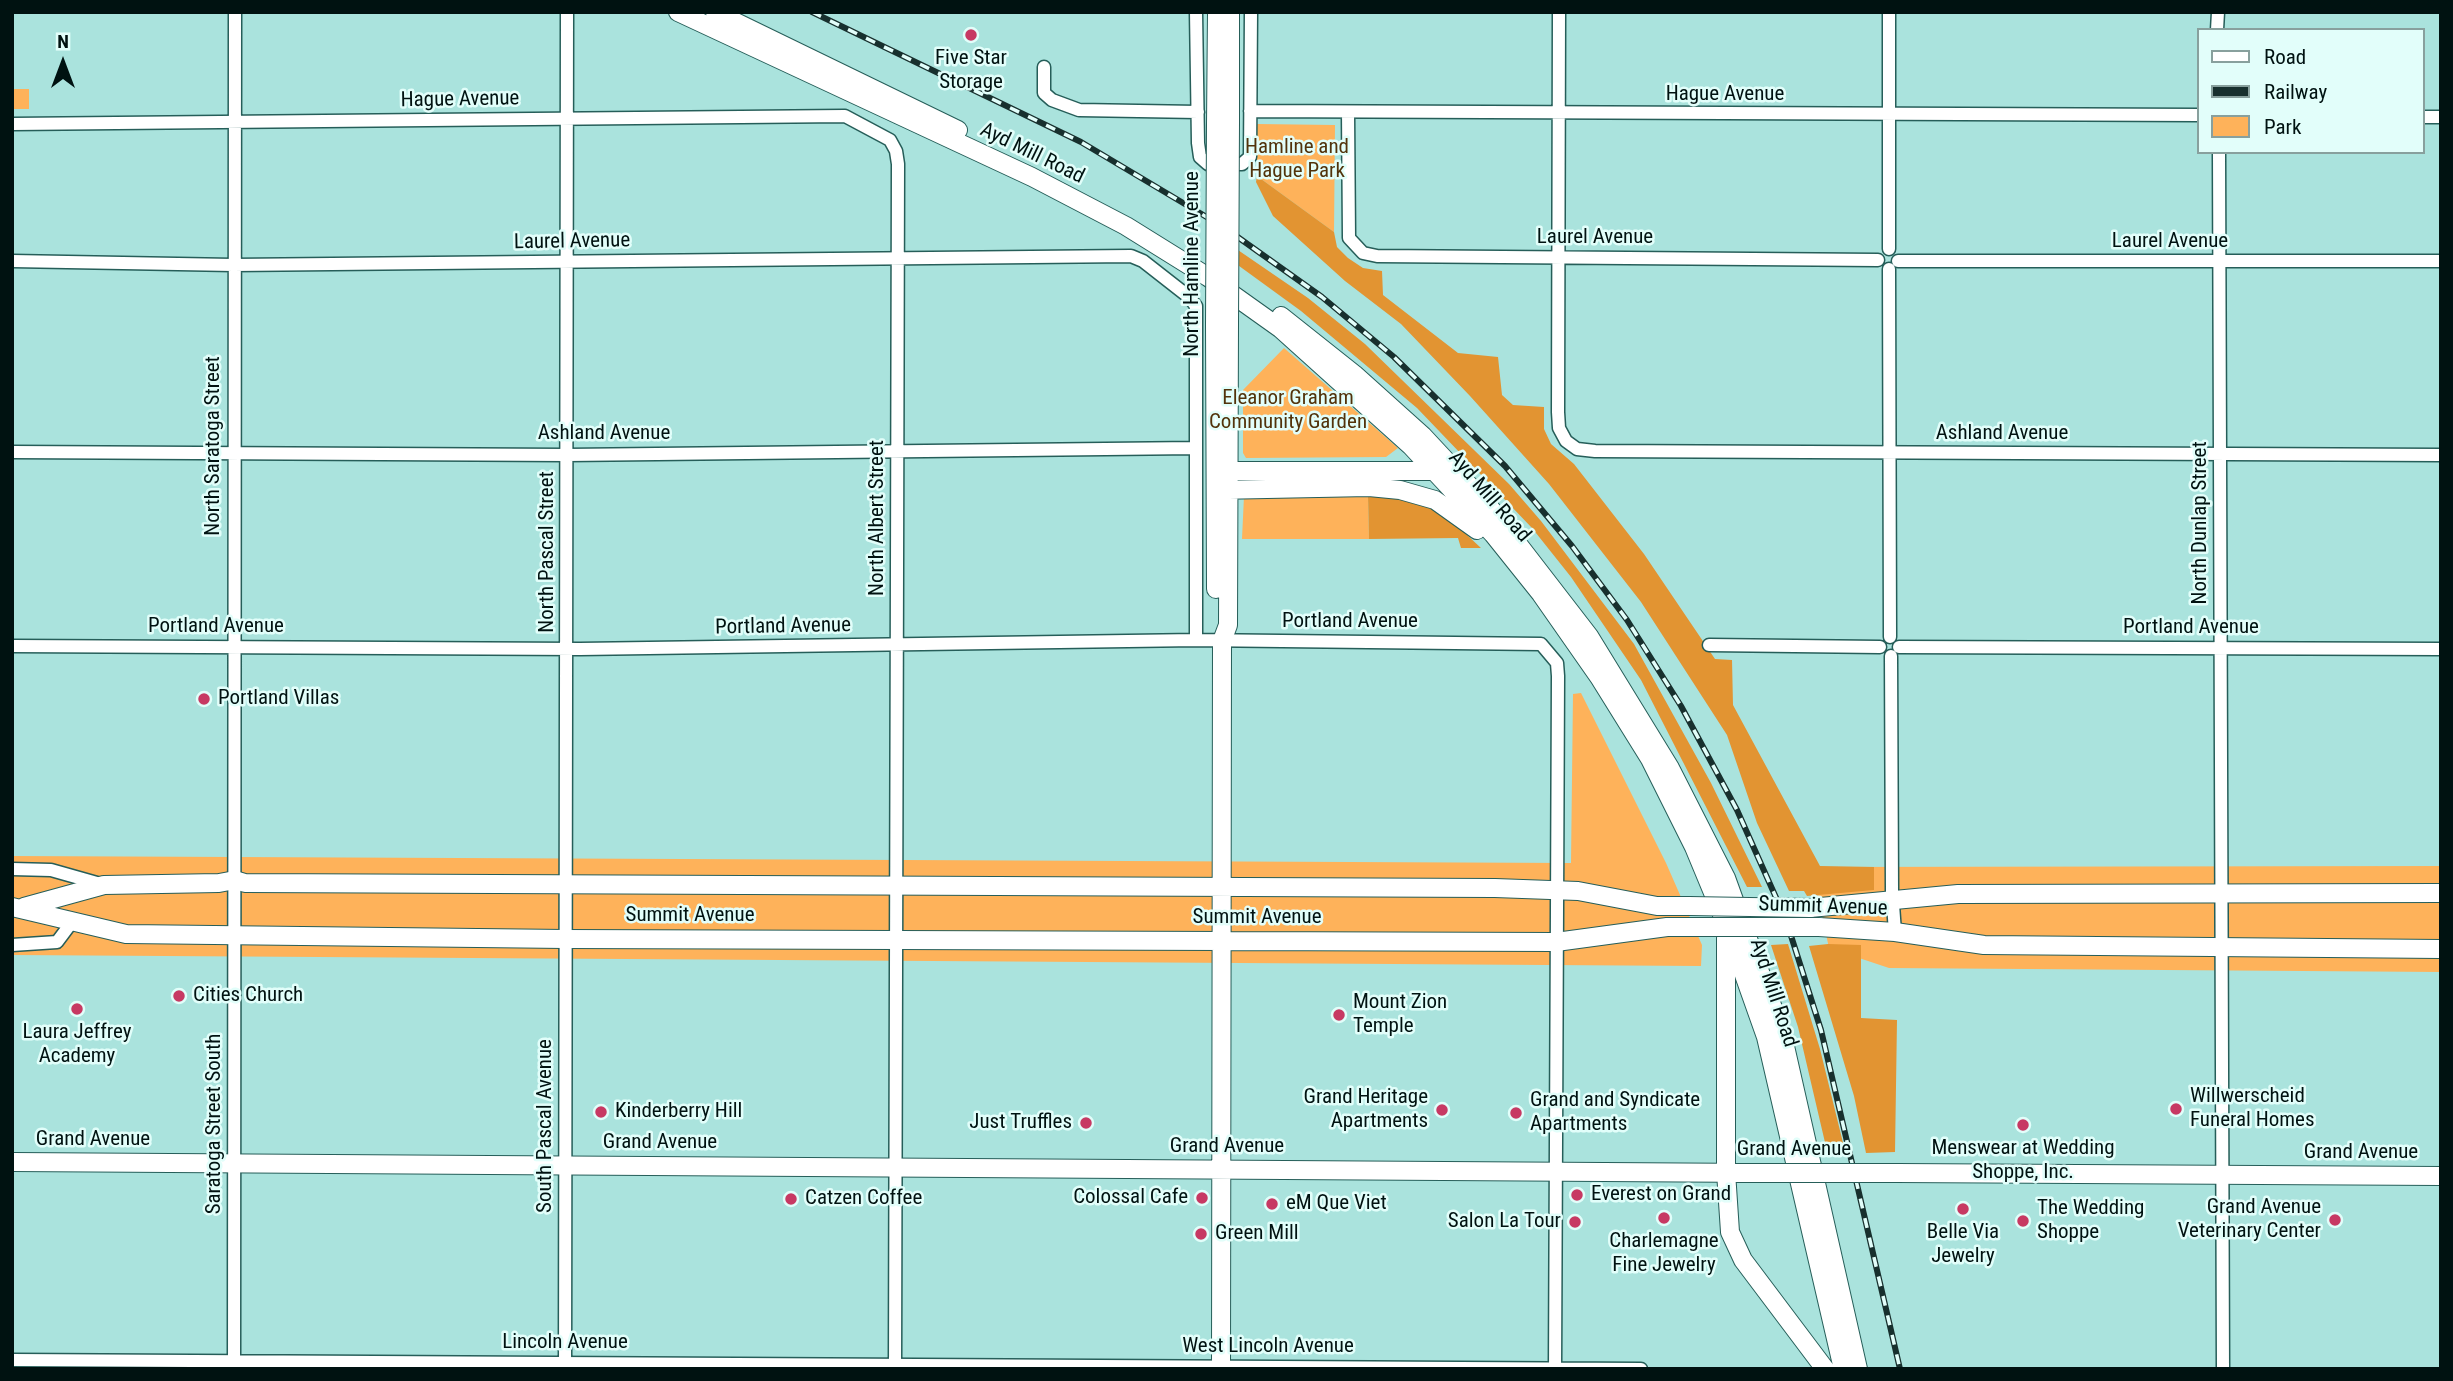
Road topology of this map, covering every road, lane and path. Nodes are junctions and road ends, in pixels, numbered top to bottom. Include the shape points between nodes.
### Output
1 (235, 12) edge
2 (567, 12) edge
3 (678, 12) edge
4 (715, 12) edge
5 (1196, 12) edge
6 (1217, 12) edge
7 (1230, 12) edge
8 (1251, 12) edge
9 (1559, 12) edge
10 (1889, 12) edge
11 (1044, 67) dead end
12 (1250, 111) junction
13 (1198, 112) junction
14 (1348, 112) junction
15 (1559, 114) junction
16 (1888, 115) junction
17 (2198, 115) edge
18 (568, 118) junction
19 (233, 121) junction
20 (1223, 123) junction
21 (12, 124) edge
22 (897, 151) joint
23 (2219, 154) edge
24 (1131, 256) joint
25 (1560, 257) junction
26 (897, 258) junction
27 (12, 261) edge
28 (566, 261) junction
29 (2219, 261) junction
30 (2441, 261) edge
31 (1888, 263) junction
32 (233, 264) junction
33 (1195, 448) junction
34 (897, 450) junction
35 (12, 452) edge
36 (1888, 452) junction
37 (234, 453) junction
38 (2220, 454) junction
39 (567, 455) junction
40 (2441, 455) edge
41 (1446, 473) junction
42 (1222, 480) junction
43 (1370, 487) junction
44 (1541, 594) junction
45 (1890, 636) junction
46 (1196, 640) junction
47 (1222, 641) junction
48 (897, 645) junction
49 (1709, 645) dead end
50 (12, 646) edge
51 (232, 647) junction
52 (1880, 647) junction
53 (2221, 647) junction
54 (566, 649) junction
55 (2441, 649) edge
56 (1895, 652) junction
57 (12, 869) edge
58 (235, 880) junction
59 (566, 883) junction
60 (896, 884) junction
61 (104, 885) junction
62 (1222, 886) junction
63 (1557, 890) junction
64 (2441, 892) edge
65 (2223, 893) junction
66 (1892, 901) junction
67 (18, 907) edge
68 (72, 922) junction
69 (1726, 924) junction
70 (1895, 932) junction
71 (235, 935) junction
72 (896, 938) junction
73 (565, 939) junction
74 (1222, 940) junction
75 (1556, 942) junction
76 (12, 945) edge
77 (2222, 946) junction
78 (2441, 949) edge
79 (12, 1163) edge
80 (234, 1163) junction
81 (565, 1165) junction
82 (895, 1168) junction
83 (1221, 1170) junction
84 (1556, 1172) junction
85 (1731, 1172) junction
86 (2222, 1175) junction
87 (2441, 1176) edge
88 (12, 1360) edge
89 (1849, 1364) edge
90 (234, 1365) edge
91 (565, 1366) edge
92 (895, 1367) edge
93 (1220, 1368) edge
94 (1556, 1368) edge
95 (1641, 1369) edge
96 (1825, 1369) edge
97 (2223, 1369) edge

1 - 19 street, North Saratoga Street
2 - 18 street, North Pascal Street
3 - 41 main road, Ayd Mill Road via 1032,177 1126,226 1281,329
4 - 41 main road, Ayd Mill Road via 1068,182 1151,229 1299,329 1423,436
5 - 13 street
6 - 20 main road, North Hamline Avenue
7 - 20 main road, North Hamline Avenue
8 - 12 street
9 - 15 street
10 - 16 street
11 - 13 street via 1044,93 1079,110
12 - 13 street via 1250,157 1242,164 1208,164 1200,157
12 - 14 street, Hague Avenue
14 - 15 street, Hague Avenue
14 - 25 street, Laurel Avenue via 1349,238 1363,253
15 - 16 street, Hague Avenue
15 - 25 street
16 - 17 street, Hague Avenue
16 - 31 street via 1889,249 1880,253
18 - 19 street, Hague Avenue
18 - 22 street, Hague Avenue via 845,116 881,132
18 - 28 street, North Pascal Street
19 - 21 street, Hague Avenue
19 - 32 street, North Saratoga Street
20 - 42 main road, North Hamline Avenue, bridge
22 - 26 street, North Albert Street
23 - 29 street, North Dunlap Street
24 - 26 street, Laurel Avenue
24 - 33 street, North Hamline Avenue via 1189,296 1196,306
25 - 31 street, Laurel Avenue
25 - 36 street, Ashland Avenue via 1559,428 1577,449
26 - 28 street, Laurel Avenue
26 - 34 street, North Albert Street
27 - 32 street, Laurel Avenue
28 - 32 street, Laurel Avenue
28 - 39 street, North Pascal Street
29 - 30 street, Laurel Avenue
29 - 31 street, Laurel Avenue
29 - 38 street, North Dunlap Street
31 - 36 street
32 - 37 street, North Saratoga Street
33 - 34 street, Ashland Avenue
33 - 46 street, North Hamline Avenue
34 - 39 street, Ashland Avenue
34 - 48 street, North Albert Street
35 - 37 street, Ashland Avenue
36 - 38 street, Ashland Avenue
36 - 45 street
37 - 39 street, Ashland Avenue
37 - 51 street, North Saratoga Street
38 - 40 street, Ashland Avenue
38 - 53 street, North Dunlap Street
39 - 54 street, North Pascal Street
41 - 42 main road
41 - 43 main road via 1428,484
41 - 44 main road, Ayd Mill Road
41 - 89 main road, Ayd Mill Road via 1491,509 1589,636 1670,768 1726,878 1782,1033
42 - 43 main road
42 - 47 main road, North Hamline Avenue via 1216,625
43 - 44 main road via 1418,494 1449,508
44 - 69 main road, Ayd Mill Road via 1650,759
45 - 52 street
45 - 56 street via 1896,639
46 - 47 street, Portland Avenue
46 - 48 street, Portland Avenue
47 - 62 main road, North Hamline Avenue
47 - 63 street, Portland Avenue via 1541,644 1557,663 1559,676
48 - 54 street, Portland Avenue
48 - 60 street, North Albert Street
49 - 52 street
50 - 51 street, Portland Avenue
51 - 54 street, Portland Avenue
51 - 58 street, North Saratoga Street
52 - 56 street via 1884,654
53 - 55 street, Portland Avenue
53 - 56 street, Portland Avenue
53 - 65 street, North Dunlap Street
54 - 59 street, North Pascal Street
56 - 66 street
57 - 61 street, Summit Avenue via 51,870
58 - 59 main road, Summit Avenue
58 - 61 main road, Summit Avenue
58 - 71 street, Saratoga Street South
59 - 60 main road, Summit Avenue
59 - 73 street, South Pascal Avenue
60 - 62 main road, Summit Avenue
60 - 72 street, North Albert Street
61 - 67 main road, Summit Avenue
62 - 63 main road, Summit Avenue
62 - 74 main road, North Hamline Avenue
63 - 66 main road, Summit Avenue, bridge via 1657,905 1811,908
63 - 75 street
64 - 65 main road, Summit Avenue
65 - 66 main road, Summit Avenue via 1958,894
65 - 77 street, North Dunlap Street
66 - 70 street
67 - 68 main road, Summit Avenue
68 - 71 main road, Summit Avenue via 119,933
68 - 76 street via 57,943
69 - 85 main road
69 - 89 main road, Ayd Mill Road via 1769,1049
70 - 75 main road, Summit Avenue, bridge via 1667,927
70 - 77 main road, Summit Avenue via 1984,945
71 - 73 main road, Summit Avenue
71 - 80 street, Saratoga Street South
72 - 73 main road, Summit Avenue
72 - 74 main road, Summit Avenue
72 - 82 street, North Albert Street
73 - 81 street, South Pascal Avenue
74 - 75 main road, Summit Avenue
74 - 83 main road, North Hamline Avenue
75 - 84 street
77 - 78 main road, Summit Avenue
77 - 86 street, North Dunlap Street
79 - 80 main road, Grand Avenue
80 - 81 main road, Grand Avenue
80 - 90 street, Saratoga Street South
81 - 82 main road, Grand Avenue
81 - 91 street, South Pascal Avenue
82 - 83 main road, Grand Avenue
82 - 92 street, North Albert Street
83 - 84 main road, Grand Avenue
83 - 93 main road, North Hamline Avenue
84 - 85 main road, Grand Avenue
84 - 94 street
85 - 86 main road, Grand Avenue, bridge
85 - 89 main road via 1741,1230 1752,1252 1814,1334
85 - 96 main road via 1728,1217 1735,1245
86 - 87 main road, Grand Avenue
86 - 97 street, North Dunlap Street
88 - 90 street
90 - 91 street, Lincoln Avenue
91 - 92 street, Lincoln Avenue
92 - 93 street, West Lincoln Avenue
93 - 94 street, West Lincoln Avenue
94 - 95 street, West Lincoln Avenue

